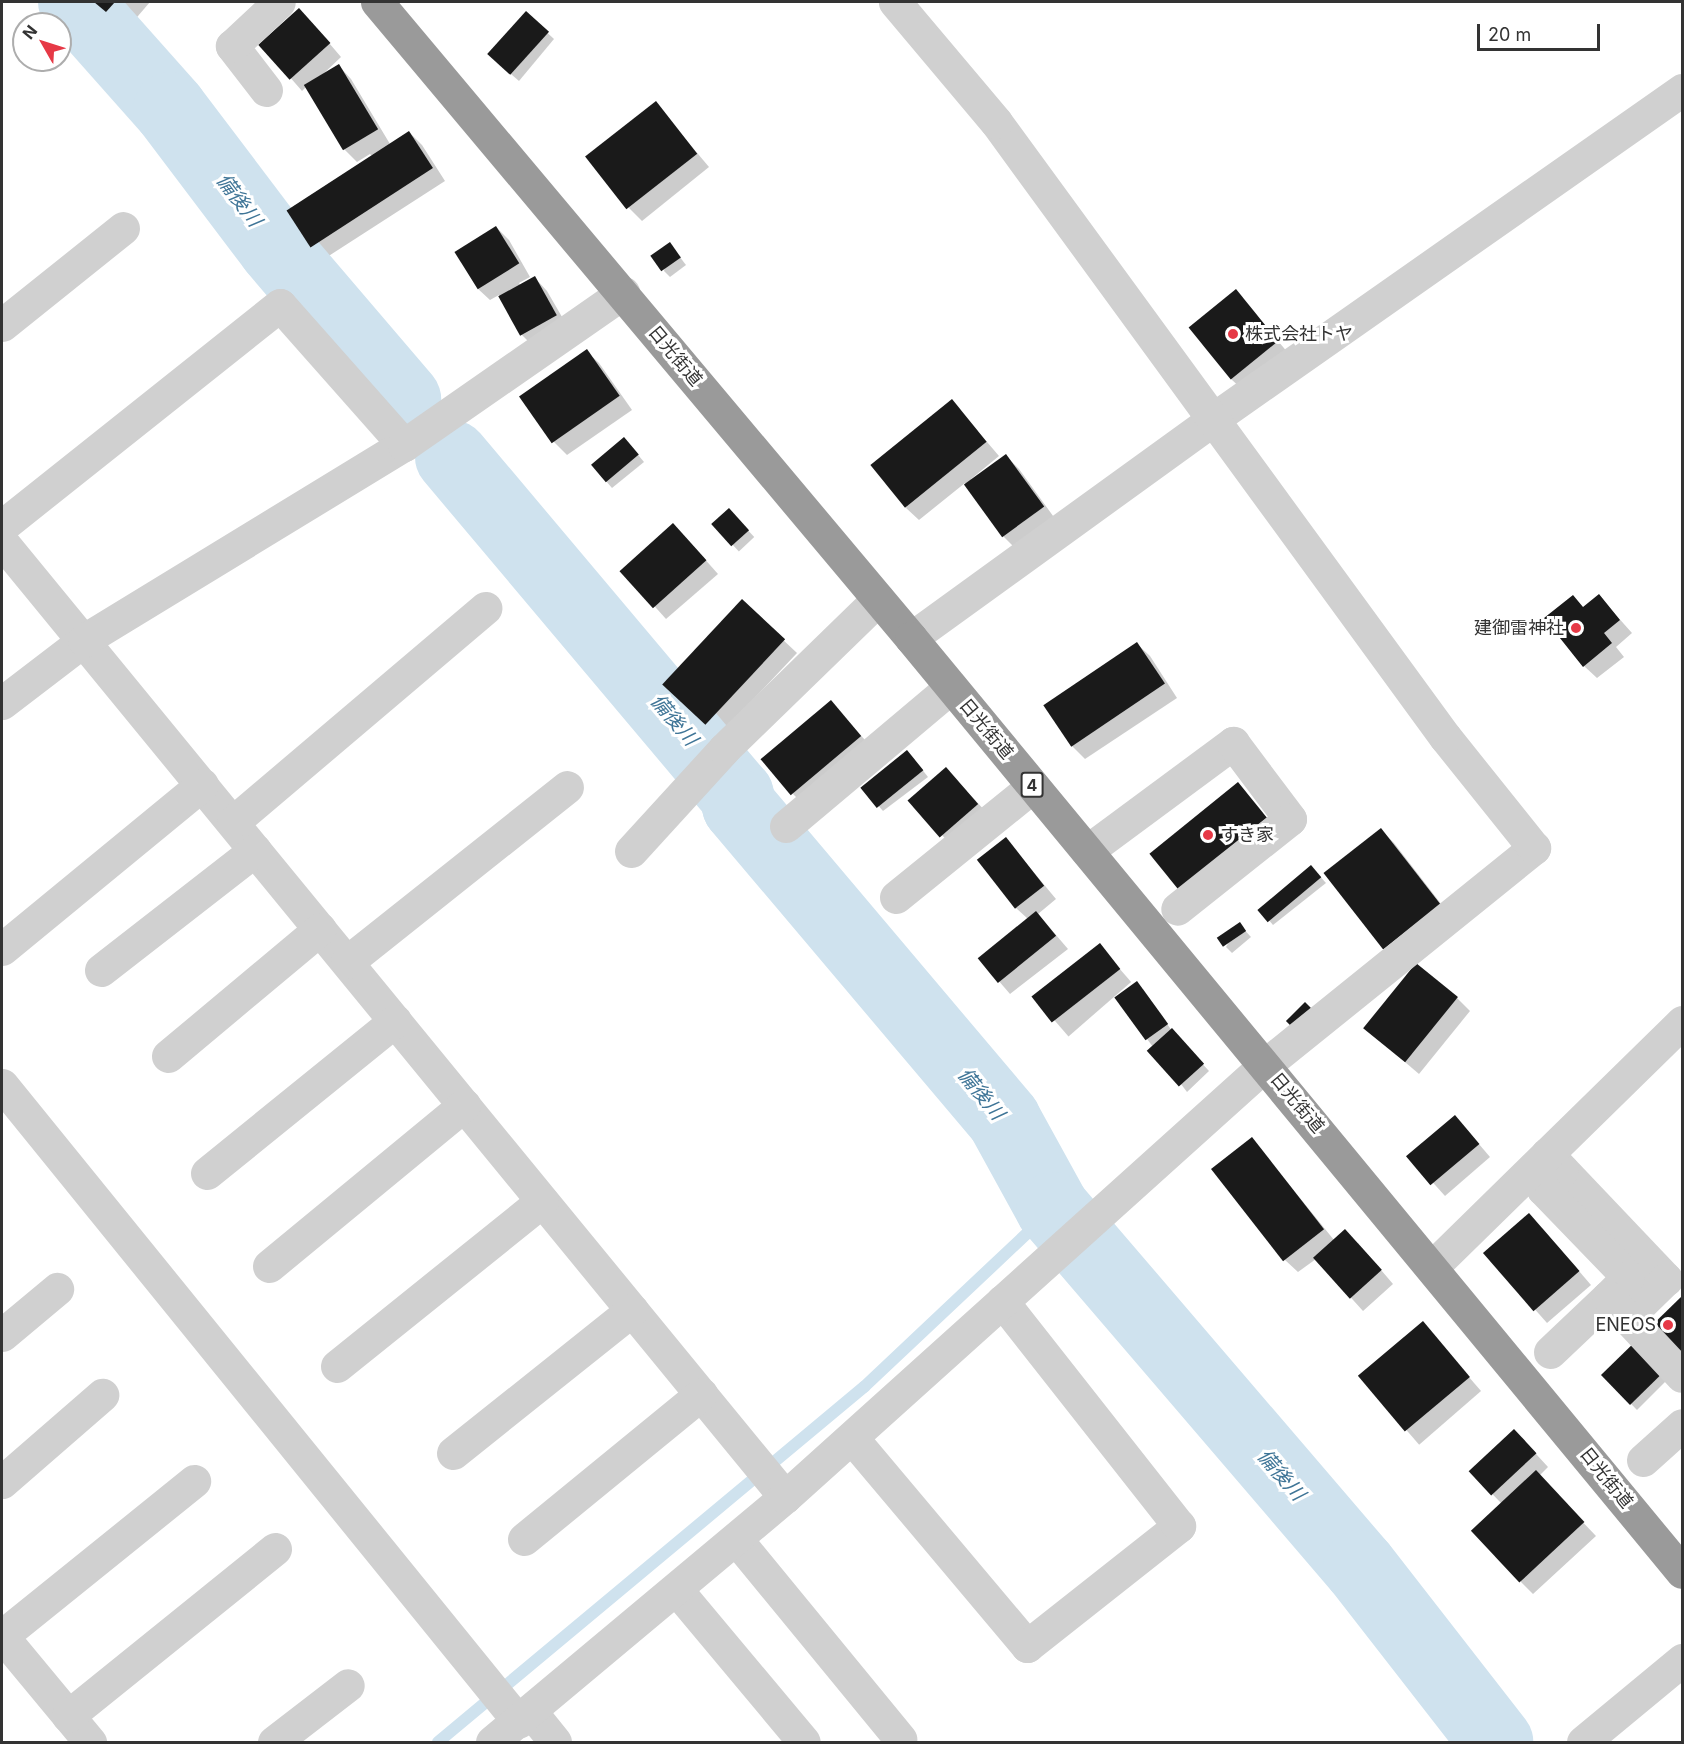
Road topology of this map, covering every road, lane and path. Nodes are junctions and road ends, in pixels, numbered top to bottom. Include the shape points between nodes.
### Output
1 (279, 2) edge
2 (377, 2) edge
3 (895, 2) edge
4 (266, 90) dead end
5 (1683, 90) edge
6 (123, 228) dead end
7 (622, 293) junction
8 (2, 325) edge
9 (1213, 419) junction
10 (404, 445) junction
11 (2, 526) edge
12 (2, 542) edge
13 (878, 599) junction
14 (485, 608) dead end
15 (911, 638) junction
16 (84, 640) junction
17 (951, 687) junction
18 (2, 703) edge
19 (202, 785) junction
20 (1033, 786) junction
21 (567, 787) dead end
22 (233, 822) junction
23 (786, 826) dead end
24 (255, 850) junction
25 (631, 851) dead end
26 (1087, 851) junction
27 (896, 897) dead end
28 (1177, 909) dead end
29 (320, 929) junction
30 (2, 949) edge
31 (347, 962) junction
32 (101, 969) dead end
33 (395, 1021) junction
34 (1683, 1022) edge
35 (168, 1056) dead end
36 (1265, 1065) junction
37 (2, 1085) edge
38 (464, 1105) junction
39 (1554, 1162) junction
40 (207, 1173) dead end
41 (542, 1201) junction
42 (269, 1266) dead end
43 (1432, 1267) junction
44 (57, 1289) dead end
45 (1002, 1301) junction
46 (1618, 1307) junction
47 (632, 1310) junction
48 (2, 1335) edge
49 (1550, 1352) dead end
50 (337, 1366) dead end
51 (1683, 1376) edge
52 (701, 1394) junction
53 (102, 1395) dead end
54 (1683, 1425) edge
55 (852, 1438) junction
56 (453, 1453) dead end
57 (1642, 1460) dead end
58 (194, 1481) dead end
59 (2, 1482) edge
60 (785, 1497) junction
61 (524, 1539) dead end
62 (736, 1539) junction
63 (275, 1550) dead end
64 (1682, 1570) edge
65 (676, 1589) junction
66 (2, 1636) edge
67 (1683, 1660) edge
68 (348, 1685) dead end
69 (68, 1716) junction
70 (525, 1717) junction
71 (900, 1739) dead end
72 (90, 1743) edge
73 (274, 1743) edge
74 (492, 1743) edge
75 (555, 1743) edge
76 (804, 1743) edge
77 (1583, 1743) edge

1 - 4 street via 232,46
2 - 7 highway, 日光街道 / 4
3 - 9 street via 996,122
5 - 9 street
6 - 8 street
7 - 10 street
7 - 13 highway, 日光街道 / 4
9 - 15 street
9 - 36 street via 1444,737 1534,848
10 - 11 street via 280,305
10 - 16 street
12 - 16 street
13 - 15 highway, 日光街道 / 4
13 - 25 street via 724,748
14 - 22 street
15 - 17 highway, 日光街道 / 4
16 - 18 street
16 - 19 street
17 - 20 highway, 日光街道 / 4
17 - 23 street
19 - 22 street
19 - 30 street
20 - 26 highway, 日光街道 / 4
20 - 27 street
21 - 31 street
22 - 24 street
24 - 29 street
24 - 32 street
26 - 28 street via 1233,743 1290,819
26 - 36 highway, 日光街道 / 4
29 - 31 street
29 - 35 street
31 - 33 street
33 - 38 street
33 - 40 street
34 - 39 street
36 - 43 highway, 日光街道 / 4
36 - 45 street
37 - 70 street
38 - 41 street
38 - 42 street
39 - 43 street
39 - 46 street via 1543,1189 1628,1277
41 - 47 street
41 - 50 street
43 - 64 highway, 日光街道 / 4
44 - 48 street
45 - 55 street
45 - 55 street via 1179,1526 1027,1646
46 - 49 street
46 - 51 street
47 - 52 street
47 - 56 street
52 - 60 street
52 - 61 street
53 - 59 street
54 - 57 street
55 - 60 street
58 - 66 street
60 - 62 street
62 - 65 street
62 - 71 street
63 - 69 street
65 - 70 street
65 - 76 street
66 - 69 street
67 - 77 street
68 - 73 street
69 - 72 street
70 - 74 street
70 - 75 street

